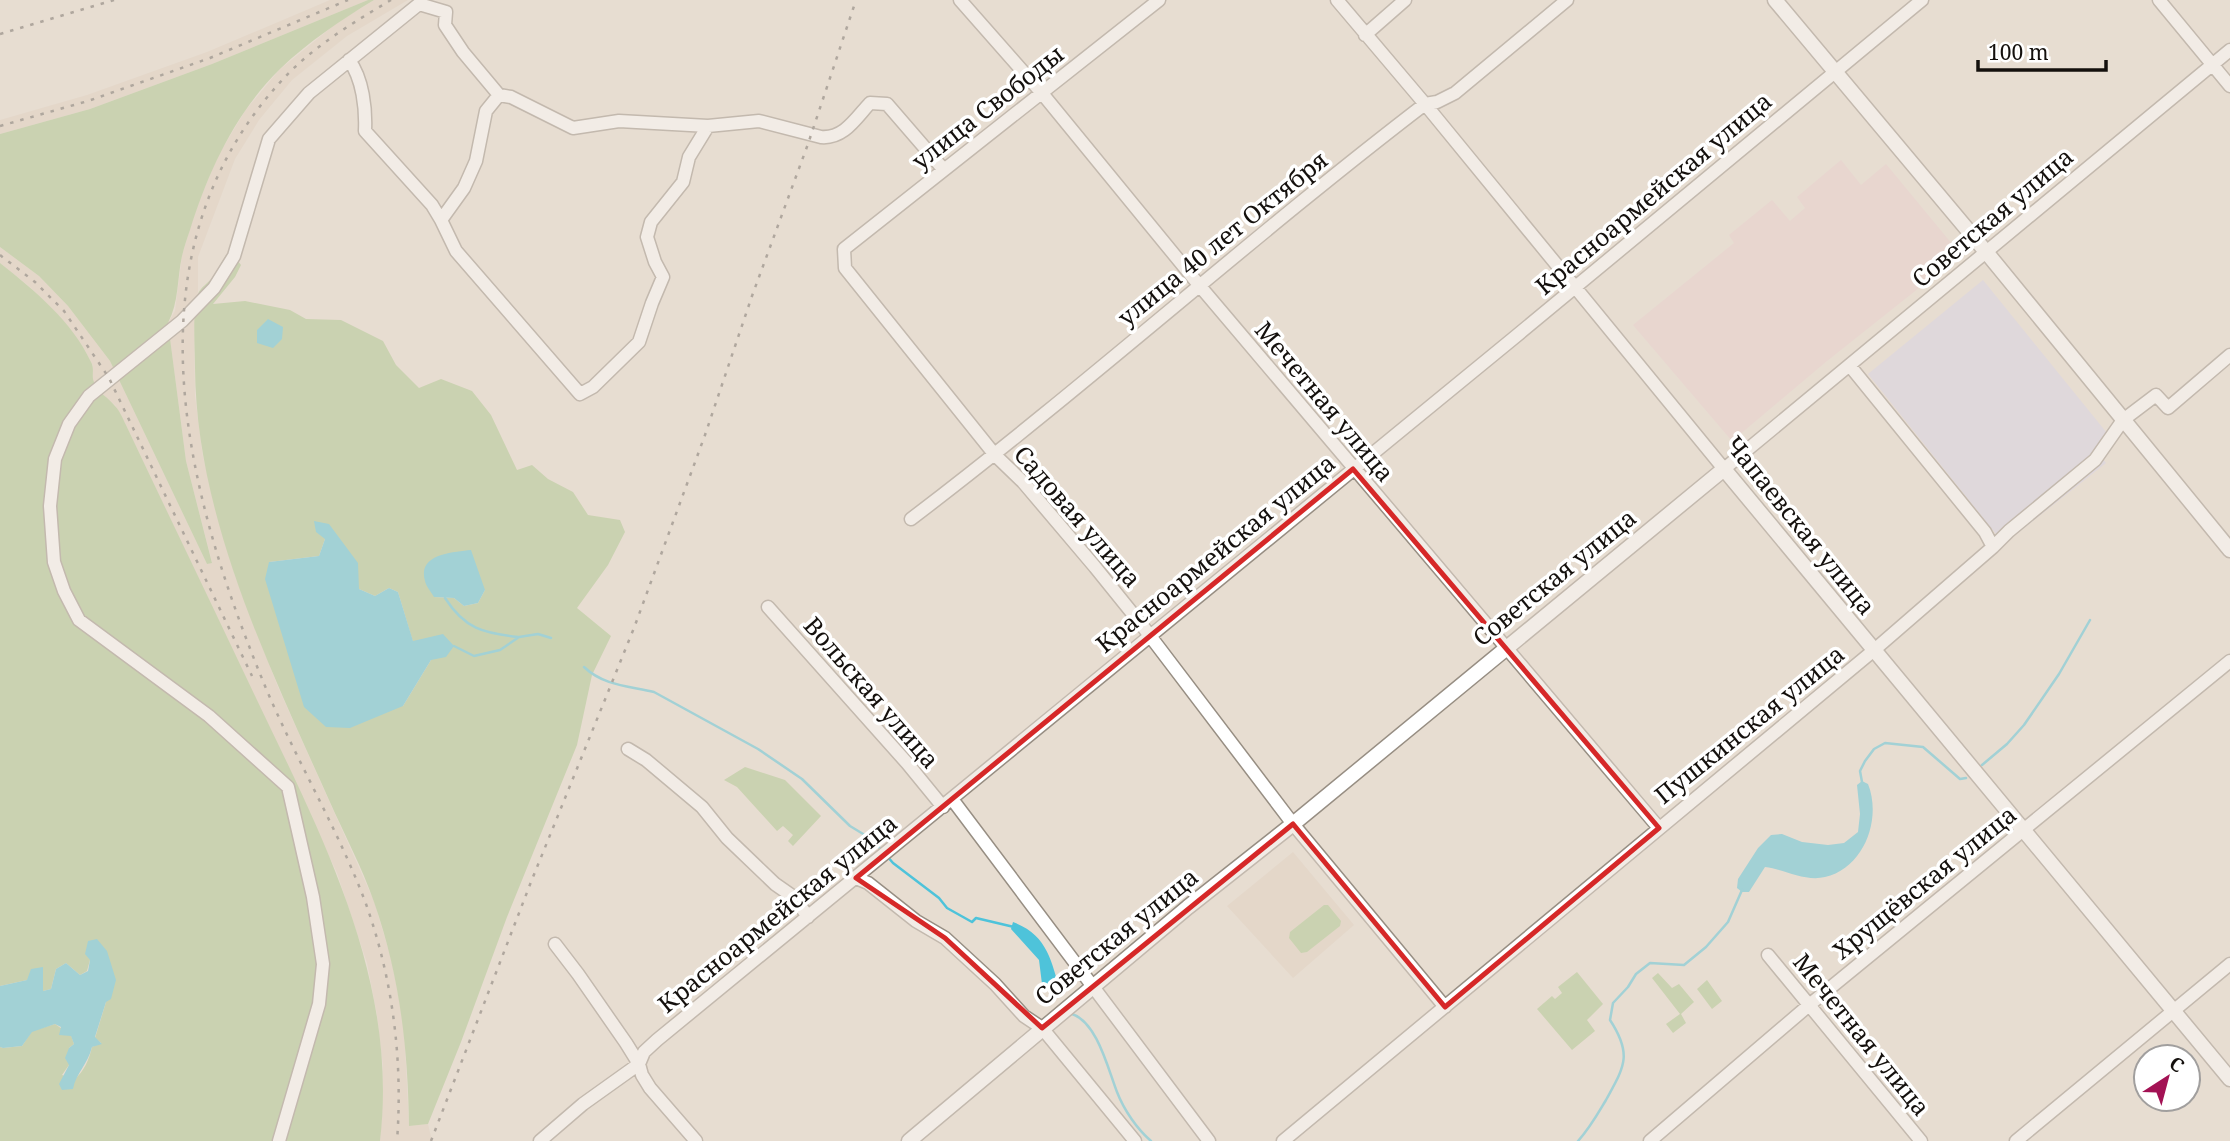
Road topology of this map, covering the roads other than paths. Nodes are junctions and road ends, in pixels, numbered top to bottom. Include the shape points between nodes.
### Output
1 (961, 0) edge
2 (1159, 0) edge
3 (1337, 0) edge
4 (1405, 0) edge
5 (1567, 0) edge
6 (1775, 0) edge
7 (1922, 0) edge
8 (2159, 0) edge
9 (1365, 35) junction
10 (2230, 50) edge
11 (349, 60) junction
12 (2213, 65) junction
13 (1834, 71) junction
14 (2230, 86) edge
15 (1041, 92) junction
16 (499, 95) junction
17 (1425, 104) junction
18 (708, 126) junction
19 (944, 170) junction
20 (441, 220) junction
21 (844, 248) joint
22 (1987, 253) junction
23 (1199, 285) junction
24 (1575, 287) junction
25 (2230, 355) edge
26 (1850, 366) junction
27 (2123, 421) junction
28 (995, 455) junction
29 (1353, 469) junction
30 (1724, 469) junction
31 (911, 519) dead end
32 (1993, 547) junction
33 (2230, 550) edge
34 (768, 607) dead end
35 (1150, 636) junction
36 (1505, 648) junction
37 (1873, 651) junction
38 (2230, 661) edge
39 (628, 749) dead end
40 (948, 803) junction
41 (1293, 824) junction
42 (1659, 828) junction
43 (2023, 830) junction
44 (860, 875) junction
45 (808, 917) junction
46 (555, 944) dead end
47 (1768, 956) dead end
48 (2230, 964) edge
49 (1094, 987) junction
50 (1808, 1006) junction
51 (1445, 1007) junction
52 (2174, 1011) junction
53 (1042, 1028) junction
54 (639, 1064) junction
55 (2230, 1079) edge
56 (279, 1141) edge
57 (540, 1141) edge
58 (696, 1141) edge
59 (909, 1141) edge
60 (1135, 1141) edge
61 (1209, 1141) edge
62 (1283, 1141) edge
63 (1650, 1141) edge
64 (1921, 1141) edge
65 (2016, 1141) edge

1 - 15 street, Мечетная улица
2 - 15 street, улица Свободы
3 - 9 street, Чапаевская улица
4 - 9 street
5 - 17 street, улица 40 лет Октября via 1455,93
6 - 13 main road
7 - 13 street, Красноармейская улица
8 - 12 street
9 - 17 street, Чапаевская улица
10 - 12 street, Советская улица
11 - 16 street via 419,4 446,12 445,26
11 - 20 street via 356,69 365,131
11 - 56 street via 309,93 269,139 234,256 214,288 182,321 89,396 69,424 55,459 50,506 54,562 79,620 209,716 288,787 323,964 319,1004
12 - 14 street
12 - 22 street, Советская улица
13 - 22 main road
13 - 24 street, Красноармейская улица
15 - 19 street, улица Свободы
15 - 23 street, Мечетная улица
16 - 18 street via 573,128 619,121
16 - 20 street via 486,111 476,161 464,188
17 - 23 street, улица 40 лет Октября
17 - 24 street, Чапаевская улица
18 - 19 street via 759,121 832,138 870,103 887,104
18 - 20 street via 689,157 683,182 652,222 647,237 663,277 639,342 593,387 579,394 456,251
19 - 21 street, улица Свободы
21 - 28 street, Садовая улица via 845,268
22 - 26 street, Советская улица
22 - 27 main road
23 - 28 street, улица 40 лет Октября
23 - 29 street, Мечетная улица
24 - 29 street, Красноармейская улица
24 - 30 street, Чапаевская улица
25 - 27 street, Пушкинская улица via 2168,408 2156,395
26 - 30 street, Советская улица
26 - 32 street
27 - 32 street, Пушкинская улица via 2095,460
27 - 33 main road
28 - 31 street, улица 40 лет Октября
28 - 35 street, Садовая улица
29 - 35 street, Красноармейская улица
29 - 36 street, Мечетная улица
30 - 36 main road, Советская улица
30 - 37 main road, Чапаевская улица
32 - 37 street, Пушкинская улица
34 - 40 street, Вольская улица
35 - 40 street, Красноармейская улица
35 - 41 street, Садовая улица
36 - 41 main road, Советская улица
36 - 42 street, Мечетная улица
37 - 42 street, Пушкинская улица
37 - 43 main road, Чапаевская улица
38 - 43 street, Хрущёвская улица
39 - 45 street via 702,807 727,838 795,898
40 - 44 street, Красноармейская улица
40 - 49 street, Вольская улица
41 - 49 main road, Советская улица
41 - 51 street, Садовая улица
42 - 51 street, Пушкинская улица
43 - 50 street, Хрущёвская улица
43 - 52 main road, Чапаевская улица
44 - 45 street, Красноармейская улица
44 - 53 street via 916,921 945,938
45 - 54 street, Красноармейская улица via 657,1040
46 - 54 street
47 - 50 street, Мечетная улица
48 - 52 street
49 - 53 main road, Советская улица
49 - 61 street, Вольская улица
50 - 63 street, Хрущёвская улица
50 - 64 street, Мечетная улица
51 - 62 street, Пушкинская улица
52 - 55 main road, Чапаевская улица
52 - 65 street
53 - 59 main road, Советская улица
53 - 60 street
54 - 57 street, Красноармейская улица
54 - 58 street via 650,1088

